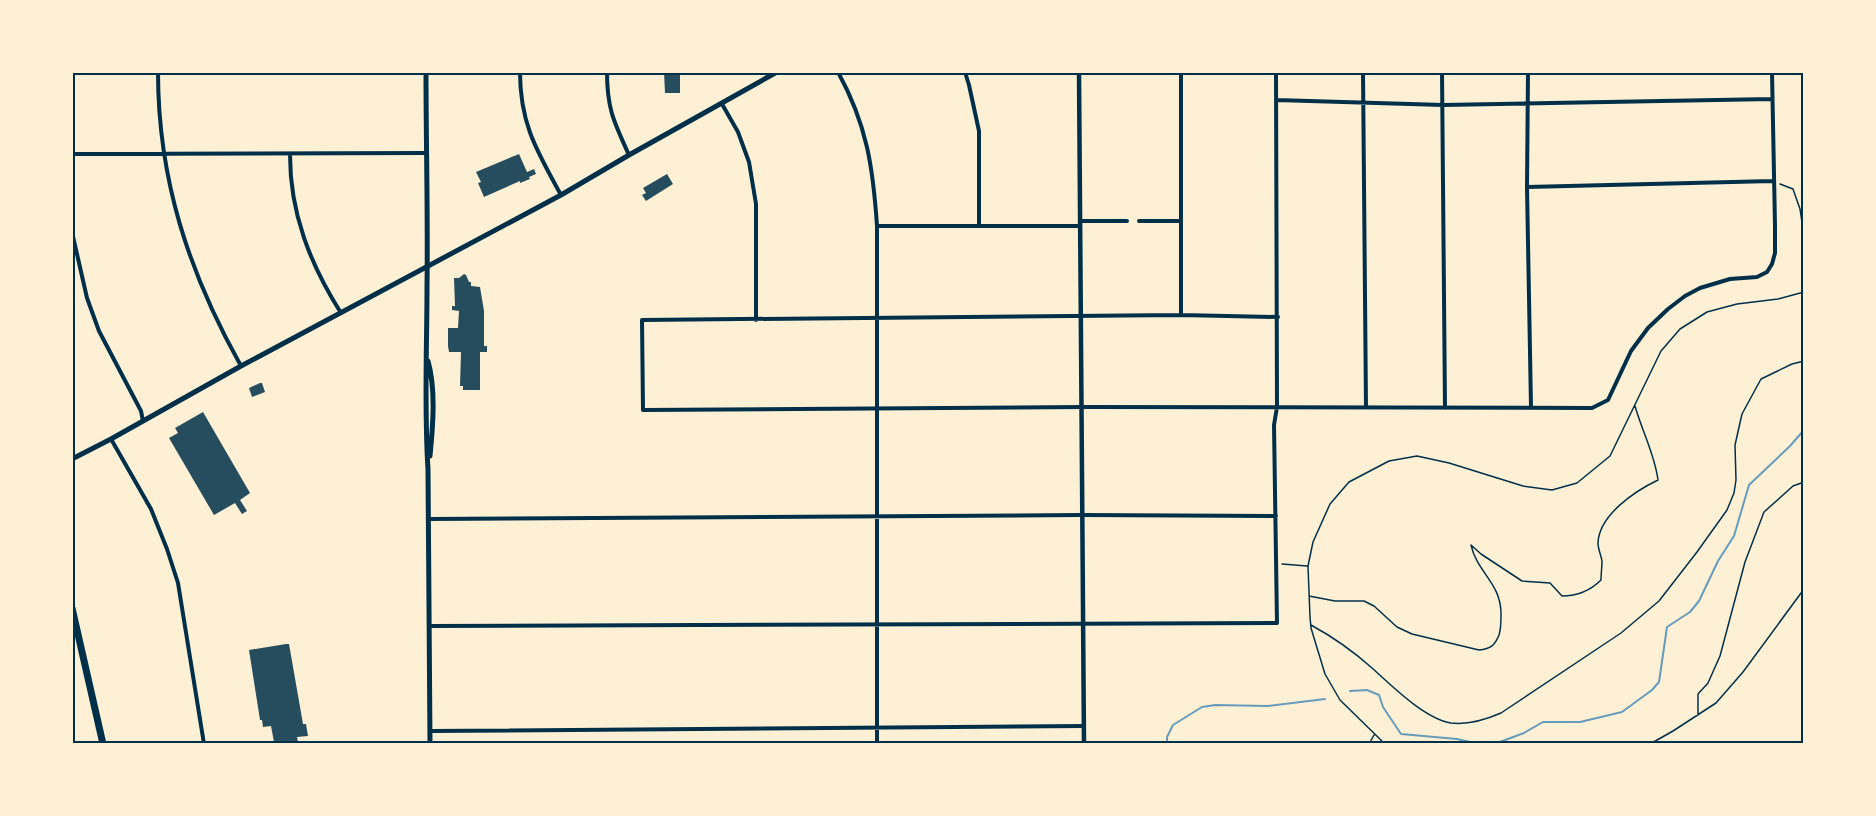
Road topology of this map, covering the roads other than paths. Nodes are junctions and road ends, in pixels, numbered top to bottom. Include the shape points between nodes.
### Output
1 (158, 72) edge
2 (426, 72) edge
3 (520, 72) edge
4 (607, 72) edge
5 (777, 72) edge
6 (838, 72) edge
7 (965, 72) edge
8 (1079, 72) edge
9 (1181, 72) edge
10 (1276, 72) edge
11 (1363, 72) edge
12 (1442, 72) edge
13 (1528, 72) edge
14 (1772, 72) edge
15 (1772, 99) junction
16 (1276, 100) junction
17 (1363, 102) junction
18 (722, 104) junction
19 (1528, 104) junction
20 (1443, 105) junction
21 (426, 153) junction
22 (72, 154) edge
23 (164, 154) junction
24 (290, 154) junction
25 (629, 155) junction
26 (1773, 182) junction
27 (1527, 187) junction
28 (561, 195) junction
29 (1181, 220) junction
30 (1127, 221) dead end
31 (1139, 221) dead end
32 (1080, 224) junction
33 (877, 226) junction
34 (979, 226) junction
35 (72, 232) edge
36 (427, 266) junction
37 (341, 313) junction
38 (1181, 315) junction
39 (1080, 316) junction
40 (1278, 316) junction
41 (877, 318) junction
42 (756, 320) junction
43 (242, 366) junction
44 (1082, 407) junction
45 (1277, 407) junction
46 (1366, 407) junction
47 (1531, 407) junction
48 (1445, 408) junction
49 (877, 409) junction
50 (143, 421) junction
51 (111, 439) junction
52 (72, 459) edge
53 (1082, 515) junction
54 (1276, 516) junction
55 (878, 517) junction
56 (429, 519) junction
57 (72, 608) edge
58 (1084, 623) junction
59 (877, 625) junction
60 (428, 626) junction
61 (1084, 726) junction
62 (877, 728) junction
63 (430, 731) junction
64 (104, 744) edge
65 (204, 744) edge
66 (430, 744) edge
67 (877, 744) edge
68 (1084, 744) edge

1 - 23 street
2 - 21 main road
3 - 28 street via 523,113 534,145
4 - 25 street via 612,118
5 - 18 main road
6 - 33 street via 866,137
7 - 34 street via 979,131
8 - 32 street
9 - 29 street
10 - 16 street
11 - 17 street
12 - 20 street
13 - 19 street
14 - 15 street
15 - 19 street
15 - 26 street
16 - 17 street
16 - 40 street
17 - 20 street
17 - 46 street
18 - 25 main road
18 - 42 street via 749,162 756,204
19 - 20 street
19 - 27 street
20 - 48 street
21 - 24 street
21 - 36 main road
22 - 23 street
23 - 24 street
23 - 43 street via 193,267
24 - 37 street via 303,240 320,280
25 - 28 main road
26 - 27 street
26 - 47 street via 1774,253 1767,272 1700,288 1668,309 1631,351 1608,400 1592,408
27 - 47 street
28 - 36 main road
29 - 31 street
29 - 38 street
30 - 32 street
32 - 34 street
32 - 39 street
33 - 34 street
33 - 41 street
35 - 50 street via 95,320
36 - 37 main road
36 - 56 main road
37 - 43 main road
38 - 39 street
38 - 40 street
39 - 41 street
39 - 44 street
40 - 45 street
41 - 42 street
41 - 49 street
42 - 49 street via 642,320 643,410
43 - 50 main road
44 - 45 street
44 - 49 street
44 - 53 street
45 - 46 street
45 - 54 street
46 - 48 street
47 - 48 street
49 - 55 street
50 - 51 main road
51 - 52 main road
51 - 65 street via 151,509 178,583
53 - 54 street
53 - 55 street
53 - 58 street
54 - 58 street via 1277,623
55 - 56 street
55 - 59 street
56 - 60 main road
57 - 64 highway
58 - 59 street
58 - 61 street
59 - 60 street
59 - 62 street
60 - 63 main road
61 - 62 street
61 - 68 street
62 - 63 street
62 - 67 street
63 - 66 main road

